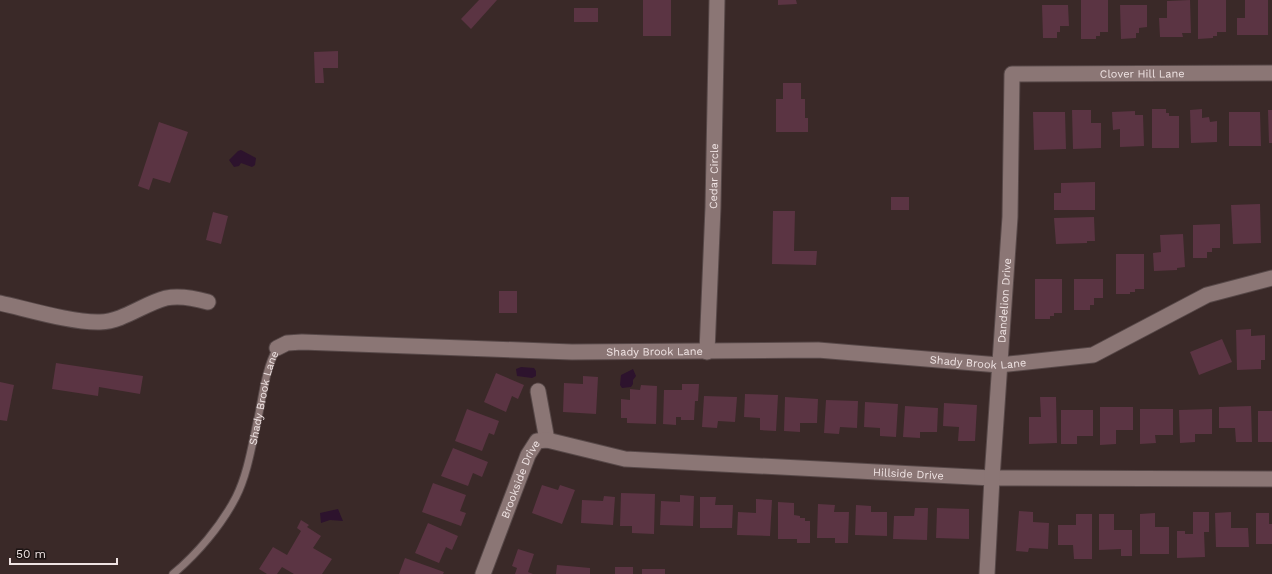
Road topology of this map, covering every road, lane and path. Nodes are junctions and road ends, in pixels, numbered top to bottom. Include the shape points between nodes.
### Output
1 (717, 0) edge
2 (1272, 73) edge
3 (1012, 74) joint
4 (1272, 278) edge
5 (208, 302) dead end
6 (0, 303) edge
7 (277, 348) joint
8 (707, 352) junction
9 (999, 365) junction
10 (538, 391) dead end
11 (547, 440) junction
12 (992, 478) junction
13 (1272, 479) edge
14 (172, 574) edge
15 (483, 574) edge
16 (987, 574) edge

1 - 8 street, Cedar Circle
2 - 3 street, Clover Hill Lane
3 - 9 street, Dandelion Drive via 1010,217
4 - 9 street, Shady Brook Lane via 1207,295 1093,355
5 - 6 street via 186,296 166,298 126,315 100,322
7 - 8 street, Shady Brook Lane via 287,343 302,342 572,352
7 - 14 lane, Shady Brook Lane via 268,366 246,470 236,497 190,560
8 - 9 street, Shady Brook Lane via 818,350
9 - 12 street, Dandelion Drive
10 - 11 street, Brookside Drive
11 - 12 street, Hillside Drive via 625,459
11 - 15 street, Brookside Drive via 537,441 528,455
12 - 13 street, Hillside Drive
12 - 16 street, Dandelion Drive

